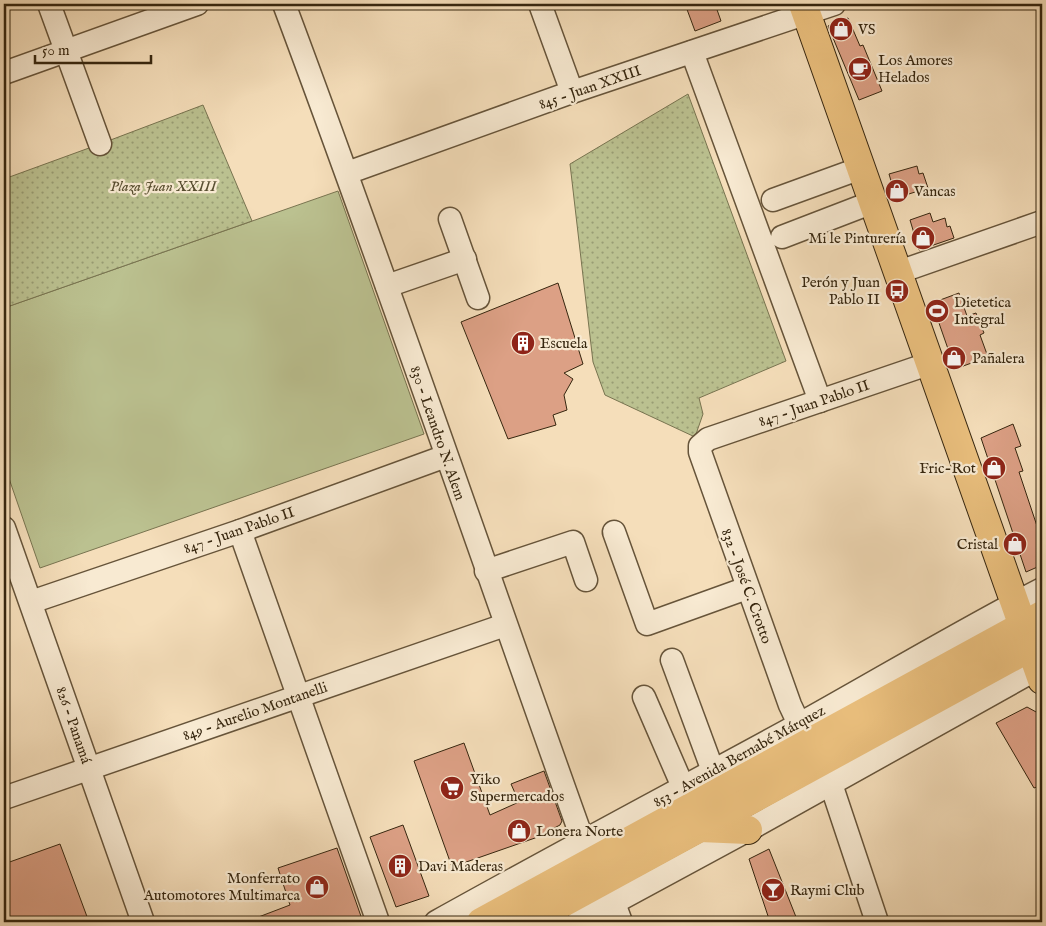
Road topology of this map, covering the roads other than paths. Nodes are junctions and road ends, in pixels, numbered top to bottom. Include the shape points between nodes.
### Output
1 (49, 4) edge
2 (197, 4) edge
3 (284, 4) edge
4 (540, 4) edge
5 (834, 4) edge
6 (805, 8) edge
7 (66, 50) junction
8 (692, 52) junction
9 (4, 73) edge
10 (572, 92) junction
11 (100, 144) dead end
12 (861, 168) junction
13 (347, 173) junction
14 (773, 200) dead end
15 (873, 202) junction
16 (450, 219) dead end
17 (1042, 222) edge
18 (782, 237) dead end
19 (465, 259) junction
20 (899, 272) junction
21 (387, 286) junction
22 (478, 298) dead end
23 (931, 363) junction
24 (820, 401) junction
25 (700, 446) joint
26 (446, 456) junction
27 (4, 528) edge
28 (240, 530) junction
29 (614, 532) dead end
30 (486, 571) junction
31 (586, 580) dead end
32 (747, 588) junction
33 (1042, 589) edge
34 (31, 602) junction
35 (505, 625) junction
36 (1035, 643) edge
37 (672, 660) dead end
38 (298, 696) junction
39 (644, 697) dead end
40 (799, 724) junction
41 (89, 768) junction
42 (713, 771) junction
43 (830, 784) junction
44 (683, 787) junction
45 (4, 798) edge
46 (700, 828) junction
47 (748, 830) junction
48 (589, 851) junction
49 (618, 913) edge
50 (143, 922) edge
51 (378, 922) edge
52 (436, 922) edge
53 (481, 922) edge
54 (528, 922) edge
55 (578, 922) edge
56 (877, 922) edge

1 - 7 street
2 - 7 street
3 - 13 street, 830 - Leandro N. Alem
4 - 10 street
5 - 6 street, 845 - Juan XXIII
6 - 8 street, 845 - Juan XXIII
6 - 12 main road
7 - 9 street
7 - 11 street
8 - 10 street, 845 - Juan XXIII
8 - 24 street
10 - 13 street, 845 - Juan XXIII
12 - 14 street
12 - 15 main road
13 - 21 street, 830 - Leandro N. Alem
15 - 18 street
15 - 20 main road
16 - 19 street
17 - 20 street
19 - 21 street
19 - 22 street
20 - 23 main road
21 - 26 street, 830 - Leandro N. Alem
23 - 24 street, 847 - Juan Pablo II
23 - 36 main road
24 - 25 street, 847 - Juan Pablo II via 708,439
25 - 32 street, 832 - José C. Crotto
26 - 28 street, 847 - Juan Pablo II
26 - 30 street, 830 - Leandro N. Alem
27 - 34 street, 826 - Panamá
28 - 34 street, 847 - Juan Pablo II
28 - 38 street
29 - 32 street via 647,624
30 - 31 street via 573,542
30 - 35 street, 830 - Leandro N. Alem
32 - 40 street, 832 - José C. Crotto
33 - 36 street, 853 - Avenida Bernabé Márquez
34 - 41 street, 826 - Panamá
35 - 38 street, 849 - Aurelio Montanelli
35 - 48 street, 830 - Leandro N. Alem
36 - 40 street, 853 - Avenida Bernabé Márquez
36 - 43 street, 853 - Avenida Bernabé Márquez
36 - 46 main road, 853 - Avenida Bernabé Márquez
36 - 48 main road, 853 - Avenida Bernabé Márquez
37 - 42 street
38 - 41 street, 849 - Aurelio Montanelli
38 - 51 street
39 - 44 street
40 - 42 street, 853 - Avenida Bernabé Márquez
41 - 45 street, 849 - Aurelio Montanelli
41 - 50 street, 826 - Panamá
42 - 44 street, 853 - Avenida Bernabé Márquez
43 - 47 street, 853 - Avenida Bernabé Márquez
43 - 56 street
44 - 48 street, 853 - Avenida Bernabé Márquez
46 - 47 main road
46 - 54 main road, 853 - Avenida Bernabé Márquez
47 - 49 street, 853 - Avenida Bernabé Márquez
48 - 52 street, 853 - Avenida Bernabé Márquez
48 - 53 main road, 853 - Avenida Bernabé Márquez
49 - 55 street, 853 - Avenida Bernabé Márquez

